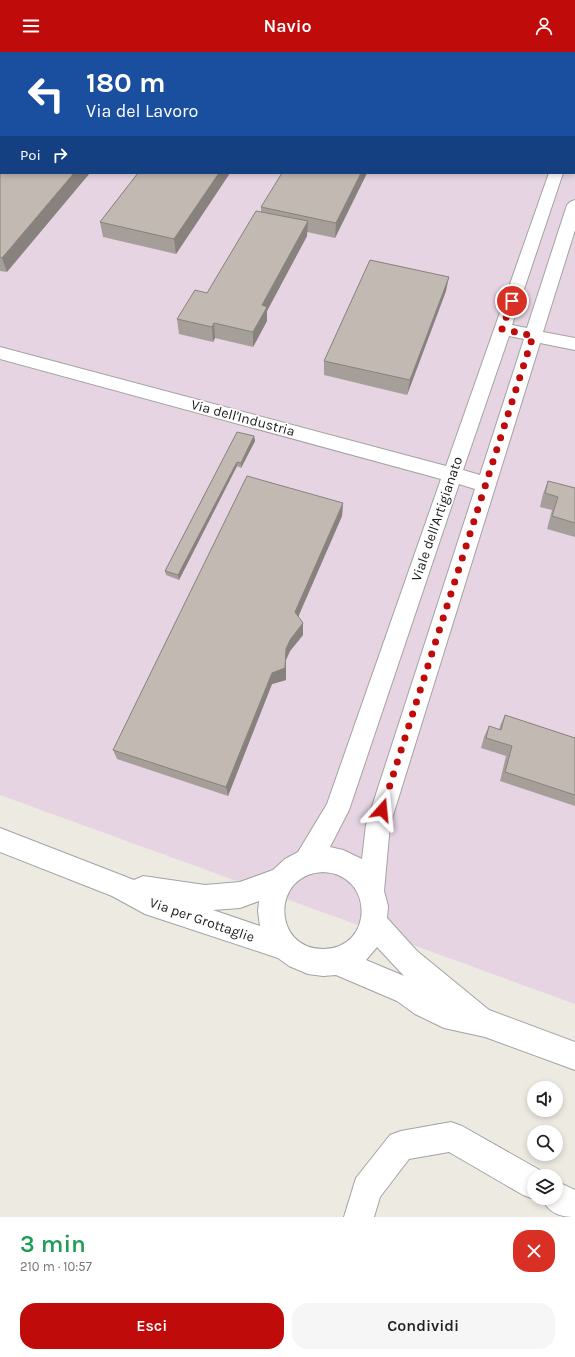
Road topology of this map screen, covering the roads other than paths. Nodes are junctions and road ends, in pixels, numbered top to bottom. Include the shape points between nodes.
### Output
1 (556, 174) edge
2 (575, 205) edge
3 (502, 329) junction
4 (533, 336) junction
5 (575, 344) edge
6 (0, 353) edge
7 (452, 474) junction
8 (486, 484) junction
9 (0, 840) edge
10 (308, 860) junction
11 (280, 880) junction
12 (120, 886) junction
13 (370, 892) junction
14 (374, 923) junction
15 (287, 948) junction
16 (339, 962) junction
17 (485, 1023) junction
18 (575, 1056) edge
19 (527, 1180) edge
20 (563, 1200) edge
21 (575, 1207) edge
22 (359, 1217) edge

1 - 3 street, Viale dell'Artigianato
2 - 4 street
3 - 4 street
3 - 7 street, Viale dell'Artigianato
4 - 5 street
4 - 8 street
6 - 7 street, Via dell'Industria
7 - 8 street, Via dell'Industria
7 - 10 street, Viale dell'Artigianato via 337,810
8 - 13 street via 378,824
9 - 12 street, Via per Grottaglie
10 - 11 street, Via per Grottaglie via 293,868
10 - 13 street, Via per Grottaglie via 326,858 343,863 358,872
11 - 12 street, Via per Grottaglie via 240,895 205,898
11 - 15 street, Via per Grottaglie via 273,897 272,915 276,933
12 - 15 street, Via per Grottaglie via 145,901
13 - 14 street, Via per Grottaglie via 374,904
14 - 16 street, Via per Grottaglie via 367,940 355,954
14 - 17 street, Via per Grottaglie via 407,961
15 - 16 street, Via per Grottaglie via 302,959 320,964
16 - 17 street, Via per Grottaglie via 407,991 444,1014
17 - 18 street, Via per Grottaglie
19 - 22 street via 451,1137 401,1146 367,1189
20 - 21 street

